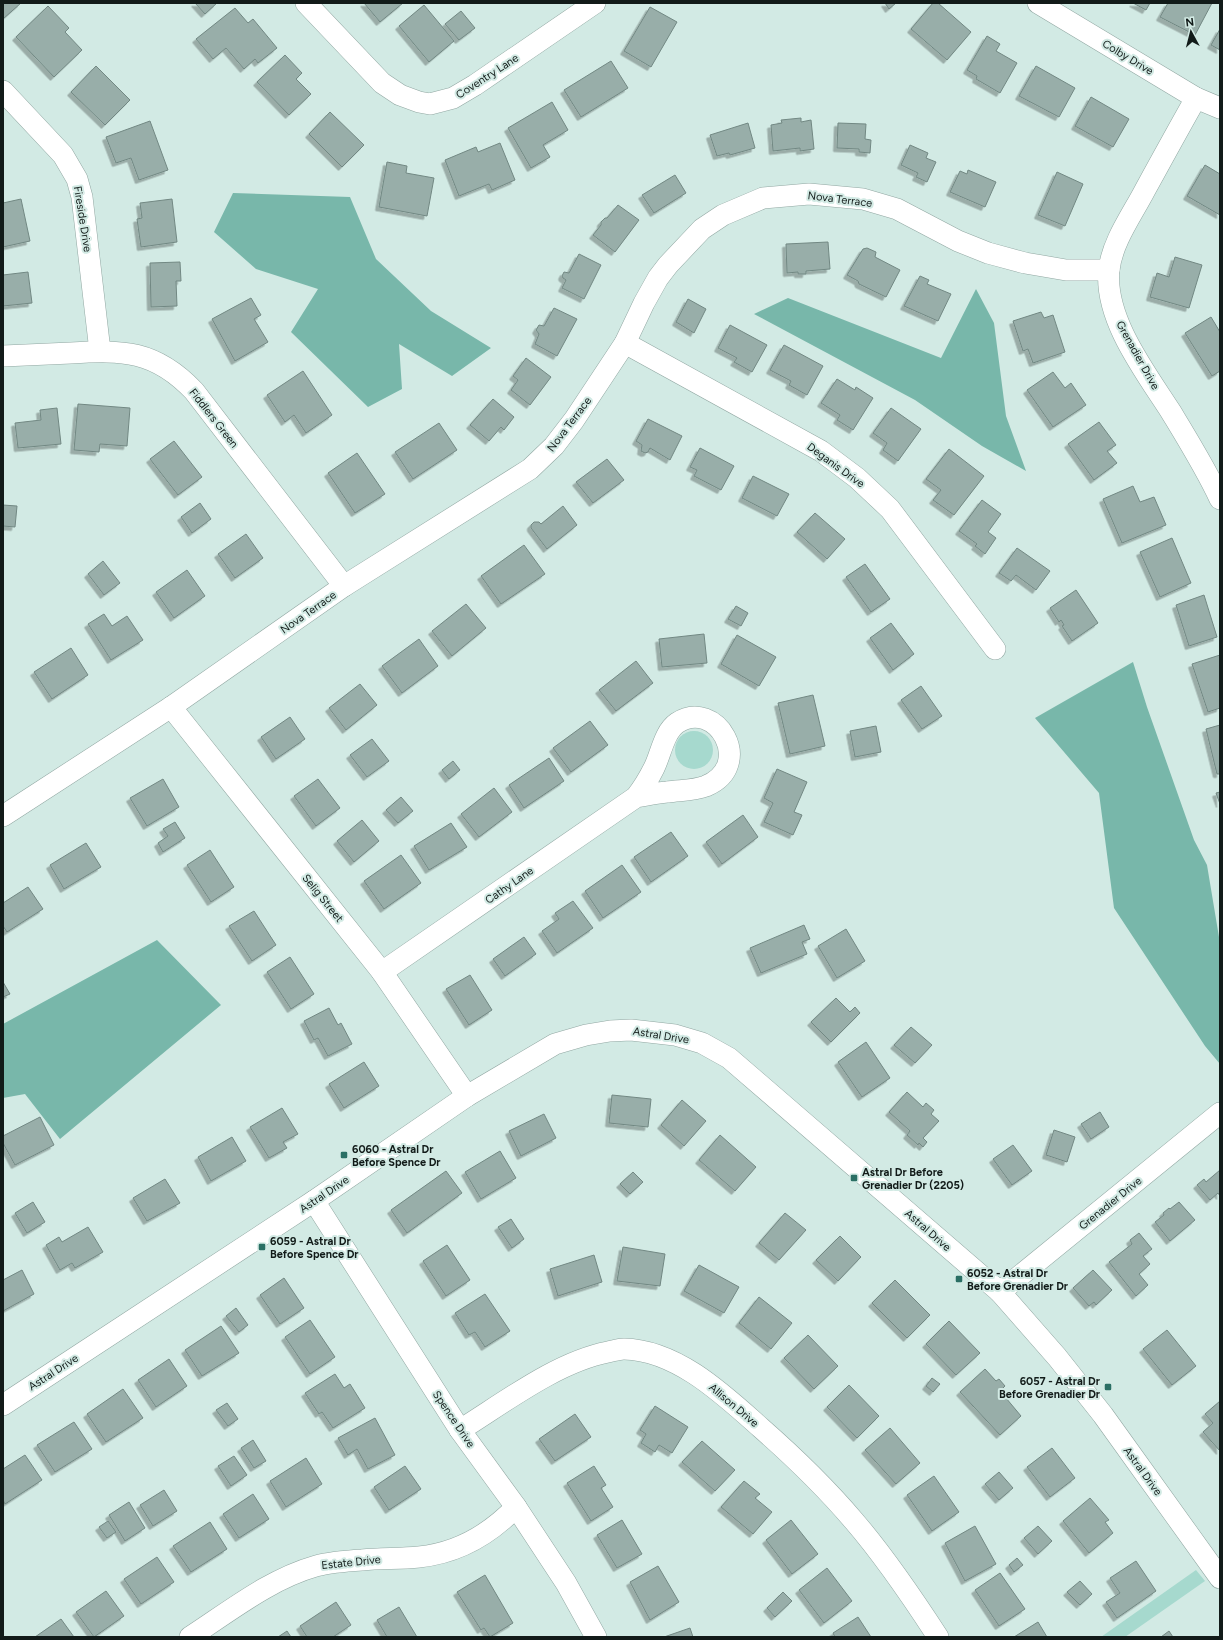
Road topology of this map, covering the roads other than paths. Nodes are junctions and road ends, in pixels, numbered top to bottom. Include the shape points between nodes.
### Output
1 (306, 3) edge
2 (596, 3) edge
3 (1038, 3) edge
4 (3, 91) edge
5 (1196, 98) junction
6 (1220, 108) edge
7 (1109, 270) junction
8 (626, 343) junction
9 (100, 351) junction
10 (3, 356) edge
11 (1220, 499) edge
12 (344, 586) junction
13 (995, 649) dead end
14 (170, 707) junction
15 (636, 797) junction
16 (3, 816) edge
17 (382, 972) junction
18 (467, 1096) junction
19 (1220, 1113) edge
20 (314, 1201) junction
21 (1000, 1292) junction
22 (3, 1406) edge
23 (460, 1430) junction
24 (516, 1507) junction
25 (1220, 1578) edge
26 (190, 1637) edge
27 (596, 1637) edge
28 (938, 1637) edge

1 - 2 street, Coventry Lane via 382,83 403,97 430,104 453,98 475,85
3 - 5 street, Colby Drive
4 - 9 street, Fireside Drive via 63,155 77,179 82,198
5 - 6 street, Colby Drive
5 - 7 street, Grenadier Drive via 1129,218 1115,247
7 - 8 street, Nova Terrace via 1066,270 988,253 958,241 897,209 863,200 809,194 768,197 724,215 702,229 658,278
7 - 11 street, Grenadier Drive via 1115,314 1134,353 1191,445
8 - 12 street, Nova Terrace via 561,438 540,460 512,481
8 - 13 street, Deganis Drive via 821,451 857,478 890,509
9 - 10 street, Fiddlers Green
9 - 12 street, Fiddlers Green via 143,357 171,370 186,382
12 - 14 street, Nova Terrace
14 - 16 street, Nova Terrace
14 - 17 street, Selig Street
15 - 15 street, Cathy Lane via 668,791 687,791 706,786 718,778 725,770 729,759 729,748 720,728 700,718 678,722 671,728 654,768
15 - 17 street, Cathy Lane
17 - 18 street, Selig Street
18 - 20 street, Astral Drive
18 - 21 street, Astral Drive via 555,1044 586,1035 631,1030 675,1036 702,1043 729,1058
19 - 21 street, Grenadier Drive
20 - 22 street, Astral Drive
20 - 23 street, Spence Drive
21 - 25 street, Astral Drive via 1103,1415
23 - 24 street, Spence Drive
23 - 28 street, Allison Drive via 584,1357 623,1349 658,1356 683,1367 711,1385 782,1446 815,1479 854,1521 903,1584
24 - 26 street, Estate Drive via 492,1529 451,1550 421,1557 328,1563 298,1572 267,1587
24 - 27 street, Spence Drive via 566,1583

